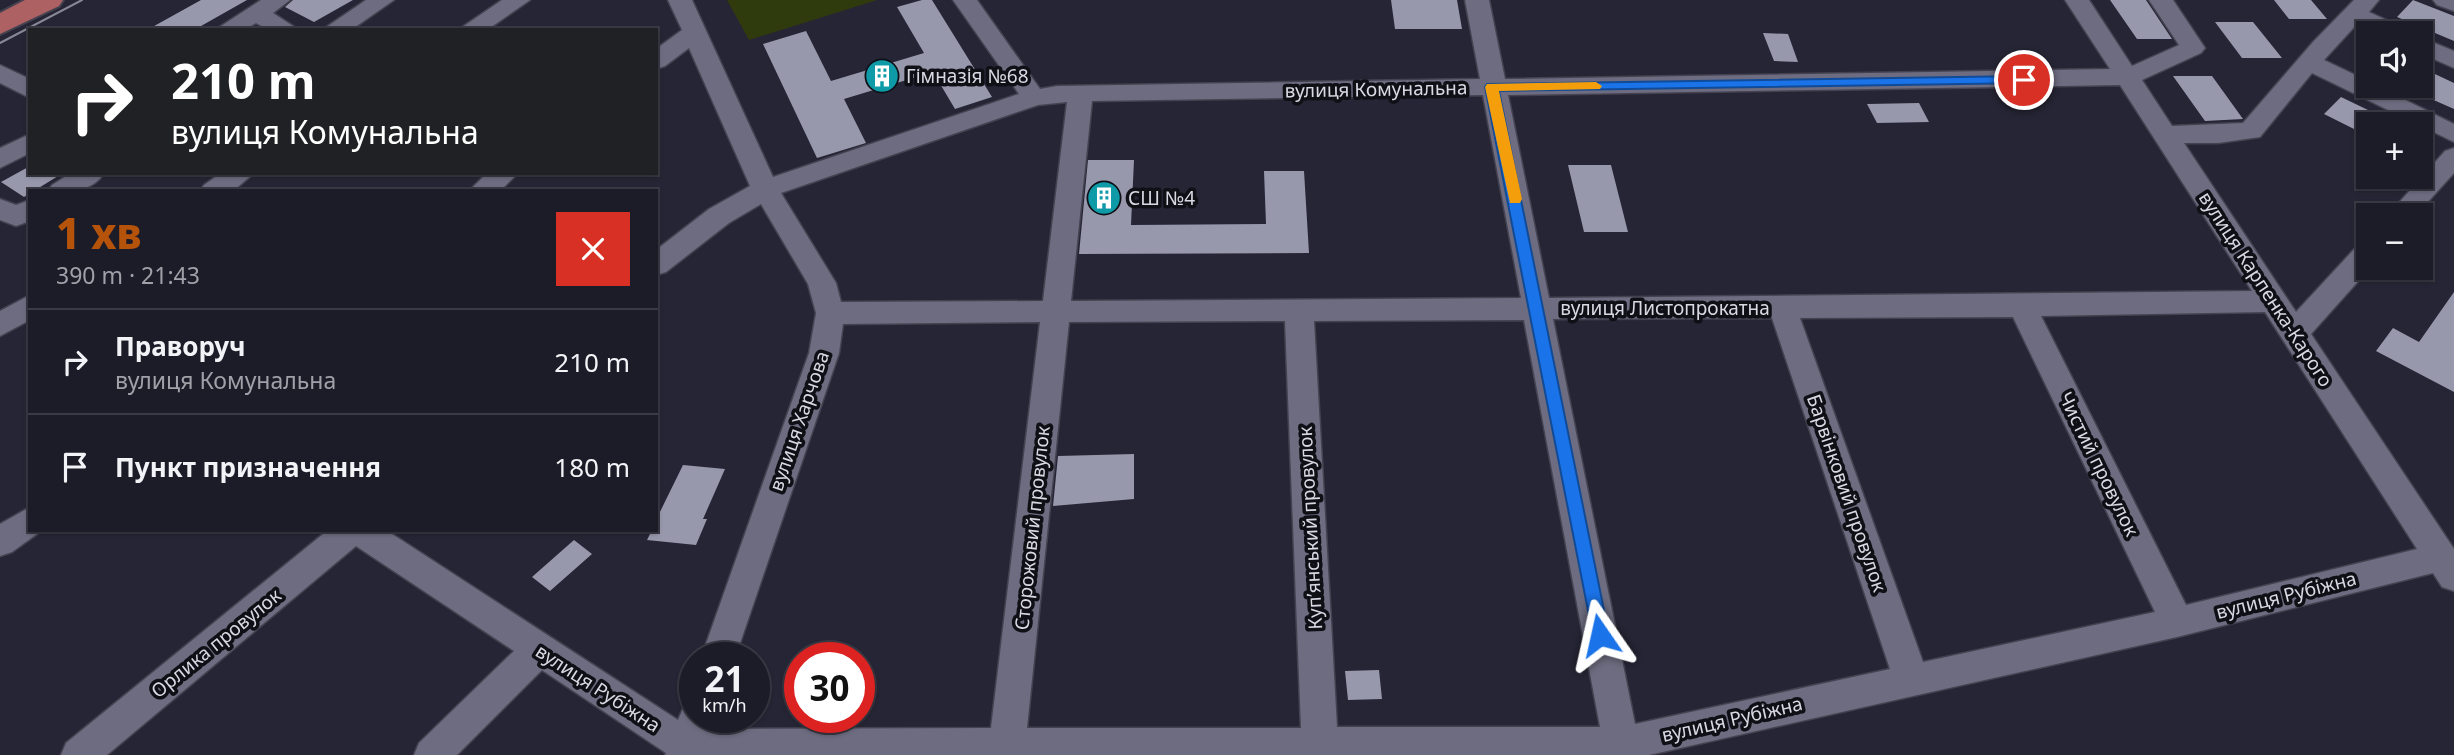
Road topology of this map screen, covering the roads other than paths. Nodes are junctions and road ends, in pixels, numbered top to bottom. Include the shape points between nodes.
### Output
1 (48, 0) edge
2 (278, 0) edge
3 (382, 0) edge
4 (518, 0) edge
5 (680, 0) edge
6 (965, 0) edge
7 (1477, 0) edge
8 (2077, 0) edge
9 (2161, 0) edge
10 (2445, 0) edge
11 (2454, 4) edge
12 (2360, 7) edge
13 (256, 13) junction
14 (2379, 21) edge
15 (0, 25) edge
16 (230, 28) edge
17 (283, 28) edge
18 (337, 28) edge
19 (473, 28) edge
20 (695, 32) junction
21 (2433, 50) edge
22 (658, 60) edge
23 (2454, 60) edge
24 (2309, 62) junction
25 (0, 72) edge
26 (2128, 77) junction
27 (1492, 87) junction
28 (28, 89) edge
29 (1080, 94) junction
30 (1034, 97) junction
31 (2165, 134) junction
32 (2454, 134) edge
33 (28, 143) edge
34 (2454, 156) edge
35 (0, 159) edge
36 (88, 175) edge
37 (238, 175) edge
38 (503, 175) edge
39 (64, 189) edge
40 (217, 189) edge
41 (485, 189) edge
42 (765, 189) junction
43 (2412, 203) edge
44 (0, 208) edge
45 (28, 210) edge
46 (658, 263) edge
47 (2356, 265) edge
48 (2273, 301) junction
49 (2022, 306) junction
50 (1782, 307) junction
51 (28, 308) edge
52 (1537, 309) junction
53 (1056, 310) junction
54 (1299, 311) junction
55 (830, 313) junction
56 (0, 325) edge
57 (2295, 333) junction
58 (28, 523) edge
59 (350, 532) edge
60 (362, 532) edge
61 (0, 542) edge
62 (2448, 567) edge
63 (2177, 622) junction
64 (724, 642) edge
65 (539, 649) junction
66 (1911, 678) junction
67 (689, 740) edge
68 (1320, 745) junction
69 (1007, 747) junction
70 (1622, 750) edge
71 (79, 755) edge
72 (432, 755) edge

1 - 15 main road
2 - 13 street
3 - 18 street
4 - 19 street
5 - 20 street, вулиця Харчова
6 - 30 street
7 - 27 street
8 - 26 street, вулиця Карпенка-Карого
9 - 26 street via 2193,48
10 - 11 street
12 - 14 street
12 - 24 street
13 - 16 street
13 - 17 street
20 - 22 street
20 - 42 street, вулиця Харчова
21 - 23 street
24 - 31 street via 2251,131
24 - 32 street
25 - 28 street
26 - 27 street, вулиця Комунальна
26 - 31 street, вулиця Карпенка-Карого
27 - 29 street, вулиця Комунальна
27 - 52 street
29 - 30 street, вулиця Комунальна
29 - 53 street, Сторожовий провулок
30 - 42 street, вулиця Комунальна
31 - 48 street, вулиця Карпенка-Карого
33 - 35 street
34 - 43 street
36 - 39 street
37 - 40 street
38 - 41 street
42 - 46 street via 719,216
42 - 55 street, вулиця Харчова via 822,282
44 - 45 street via 16,217
47 - 57 street
48 - 49 street, вулиця Листопрокатна
48 - 57 street, вулиця Карпенка-Карого
49 - 50 street, вулиця Листопрокатна
49 - 63 street, Чистий провулок
50 - 52 street, вулиця Листопрокатна
50 - 66 street, Барвінковий провулок
51 - 56 street
52 - 54 street, вулиця Листопрокатна
52 - 70 street
53 - 54 street, вулиця Листопрокатна
53 - 55 street, вулиця Листопрокатна
53 - 69 street, Сторожовий провулок
54 - 68 street, Куп’янський провулок
55 - 64 street, вулиця Харчова via 824,353
57 - 62 street, вулиця Карпенка-Карого
58 - 61 street
59 - 71 street, Орлика провулок
60 - 65 street, вулиця Рубіжна
62 - 63 street, вулиця Рубіжна
63 - 66 street, вулиця Рубіжна
65 - 67 street, вулиця Рубіжна
65 - 72 street
66 - 70 street, вулиця Рубіжна
67 - 69 street, вулиця Рубіжна
68 - 69 street, вулиця Рубіжна
68 - 70 street, вулиця Рубіжна

